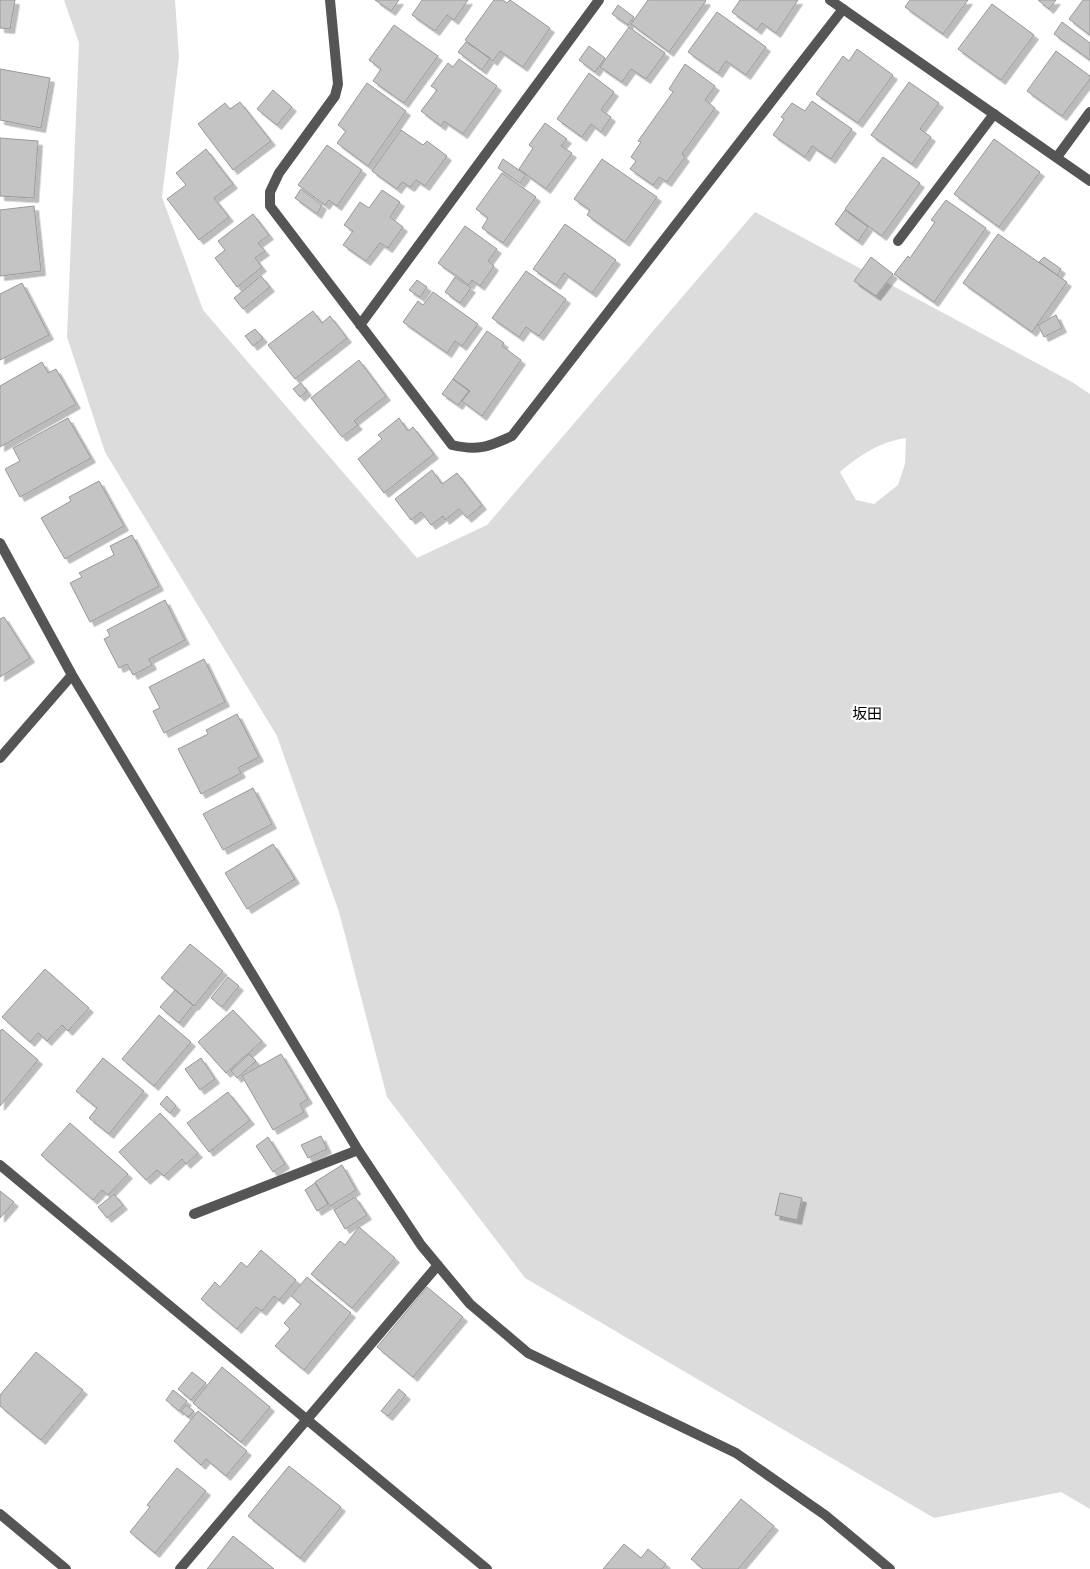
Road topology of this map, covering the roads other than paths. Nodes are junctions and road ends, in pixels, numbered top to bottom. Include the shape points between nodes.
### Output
1 (330, 0) edge
2 (599, 0) edge
3 (830, 0) edge
4 (843, 9) junction
5 (1090, 112) edge
6 (994, 114) junction
7 (1057, 158) junction
8 (1090, 181) edge
9 (898, 241) dead end
10 (360, 325) junction
11 (0, 543) edge
12 (72, 675) junction
13 (0, 758) edge
14 (358, 1150) junction
15 (0, 1165) edge
16 (194, 1214) dead end
17 (438, 1265) junction
18 (306, 1419) junction
19 (0, 1514) edge
20 (66, 1569) edge
21 (180, 1569) edge
22 (487, 1569) edge
23 (890, 1569) edge

1 - 10 street via 338,84 335,96 279,173 270,192 270,206
2 - 10 street
3 - 4 street
4 - 6 street
4 - 10 street via 512,436 489,446 468,448 452,445
5 - 7 street
6 - 7 street
6 - 9 street
7 - 8 street
11 - 12 street
12 - 13 street
12 - 14 street
14 - 16 street
14 - 17 street via 421,1245
15 - 18 street
17 - 18 street
17 - 23 street via 470,1304 528,1353 736,1453 825,1516
18 - 21 street
18 - 22 street
19 - 20 street

